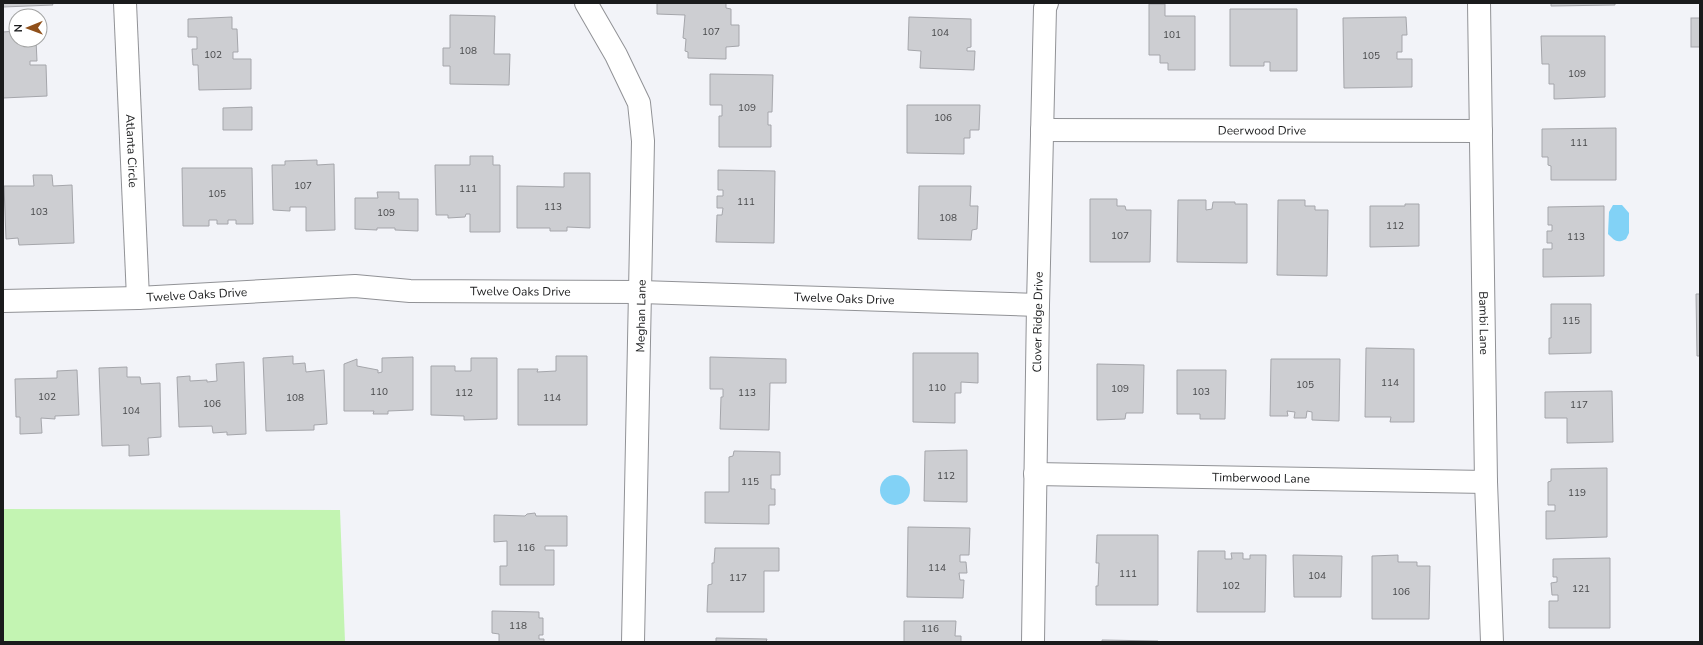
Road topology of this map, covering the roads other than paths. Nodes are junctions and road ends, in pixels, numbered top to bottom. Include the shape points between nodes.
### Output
1 (125, 3) edge
2 (586, 3) edge
3 (1048, 3) edge
4 (1479, 3) edge
5 (1042, 130) junction
6 (1481, 131) junction
7 (641, 292) junction
8 (138, 298) junction
9 (3, 301) edge
10 (1038, 304) junction
11 (1035, 474) junction
12 (1486, 482) junction
13 (633, 642) edge
14 (1033, 642) edge
15 (1492, 642) edge

1 - 8 street, Atlanta Circle
2 - 7 street, Meghan Lane via 616,55 639,103 644,141
3 - 5 street, Clover Ridge Drive via 1045,8
4 - 6 street, Bambi Lane
5 - 6 street, Deerwood Drive
5 - 10 street, Clover Ridge Drive
6 - 12 street, Bambi Lane
7 - 8 street, Twelve Oaks Drive via 410,291 355,286
7 - 10 street, Twelve Oaks Drive
7 - 13 street, Meghan Lane
8 - 9 street, Twelve Oaks Drive
10 - 11 street, Clover Ridge Drive
11 - 12 street, Timberwood Lane
11 - 14 street, Clover Ridge Drive
12 - 15 street, Bambi Lane

